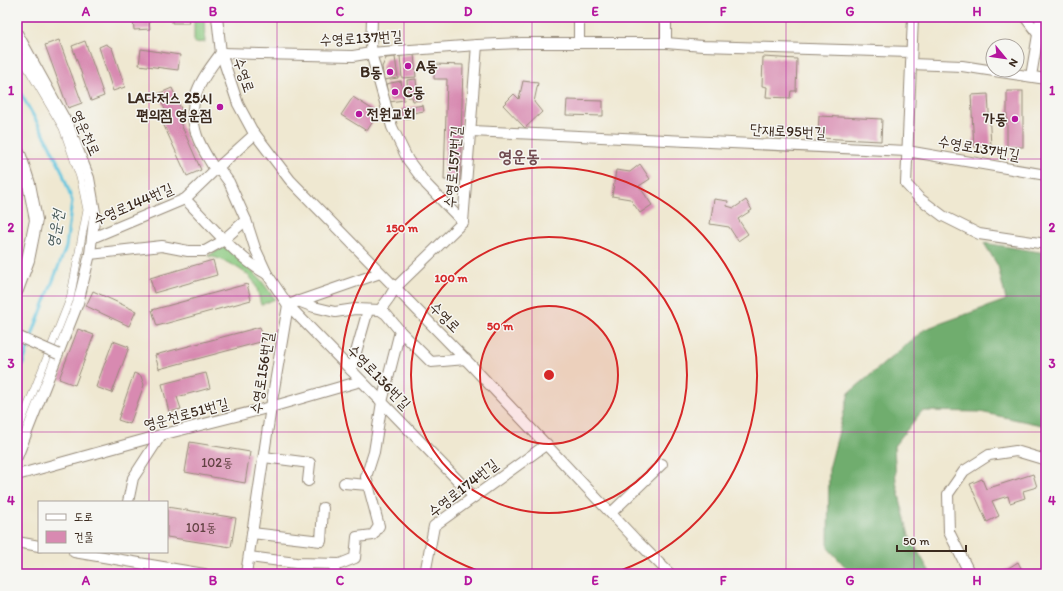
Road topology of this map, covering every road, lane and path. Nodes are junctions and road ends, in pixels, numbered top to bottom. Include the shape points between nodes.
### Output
1 (217, 17) edge
2 (372, 17) edge
3 (579, 17) edge
4 (666, 17) edge
5 (913, 17) edge
6 (1025, 17) edge
7 (1041, 17) edge
8 (17, 33) edge
9 (1038, 34) junction
10 (579, 43) junction
11 (666, 43) junction
12 (477, 45) junction
13 (17, 50) edge
14 (911, 52) junction
15 (221, 53) junction
16 (372, 53) junction
17 (911, 64) junction
18 (1031, 76) junction
19 (1046, 79) edge
20 (471, 131) junction
21 (255, 134) junction
22 (17, 151) edge
23 (908, 151) junction
24 (217, 168) junction
25 (1046, 175) edge
26 (185, 199) junction
27 (246, 220) junction
28 (463, 222) junction
29 (92, 238) junction
30 (224, 239) junction
31 (1046, 244) edge
32 (90, 254) junction
33 (380, 272) junction
34 (266, 274) junction
35 (395, 288) junction
36 (17, 290) edge
37 (298, 301) junction
38 (288, 305) junction
39 (368, 310) junction
40 (380, 310) junction
41 (400, 331) junction
42 (17, 336) edge
43 (58, 354) junction
44 (466, 359) junction
45 (351, 370) junction
46 (361, 381) junction
47 (382, 402) junction
48 (271, 407) junction
49 (17, 433) edge
50 (161, 435) junction
51 (547, 444) junction
52 (264, 457) junction
53 (17, 458) edge
54 (1046, 460) edge
55 (662, 464) dead end
56 (17, 475) edge
57 (308, 481) dead end
58 (344, 483) dead end
59 (368, 485) junction
60 (474, 497) junction
61 (128, 501) edge
62 (323, 508) dead end
63 (610, 513) junction
64 (252, 533) junction
65 (17, 542) edge
66 (38, 546) edge
67 (85, 553) edge
68 (118, 556) edge
69 (249, 557) junction
70 (335, 569) edge
71 (204, 574) edge
72 (246, 574) edge
73 (425, 574) edge
74 (670, 574) edge
75 (970, 574) edge

1 - 15 street, 수영로
2 - 16 street
3 - 10 street
4 - 11 street
5 - 14 street
6 - 9 street
7 - 9 street
8 - 29 street, 영운천로 via 69,127 89,178 95,212
9 - 18 street
10 - 11 street, 수영로137번길
10 - 12 street, 수영로137번길
11 - 14 street, 수영로137번길
12 - 16 street, 수영로137번길
12 - 20 street, 수영로157번길
13 - 49 street via 63,128 82,180 87,210 70,299
14 - 17 street
15 - 16 street, 수영로137번길 via 353,56
15 - 21 street, 수영로 via 238,104
15 - 24 street, 수영로136번길 via 196,92 192,107 198,137
16 - 28 street via 392,127 408,160 426,184
17 - 18 street via 962,66
17 - 23 street
18 - 19 street
20 - 23 street, 단재로95번길
20 - 28 street, 수영로157번길
21 - 24 street, 수영로144번길
21 - 33 street, 수영로 via 290,180
22 - 36 street via 29,184 36,220 28,260
23 - 25 street, 수영로137번길
23 - 31 street via 906,184 919,198 943,216 979,234
24 - 26 street, 수영로144번길
24 - 27 street, 수영로136번길 via 229,182
26 - 29 street, 수영로144번길
26 - 30 street, 수영로144번길
27 - 30 street
27 - 34 street, 수영로136번길
28 - 35 street, 수영로157번길
29 - 32 street, 영운천로
30 - 32 street via 205,251 162,246
30 - 34 street, 수영로136번길 via 254,268
32 - 43 street, 영운천로 via 78,303
33 - 35 street, 수영로
33 - 37 street
34 - 38 street, 수영로136번길
35 - 40 street, 수영로157번길
35 - 44 street, 수영로
37 - 38 street
37 - 39 street via 314,308 335,312
38 - 45 street, 수영로136번길
38 - 48 street, 수영로156번길
39 - 40 street
39 - 45 street
40 - 41 street
41 - 44 street via 431,362
41 - 47 street
42 - 43 street, bridge
43 - 53 street, 영운천로
44 - 51 street, 수영로
45 - 46 street, 수영로136번길
46 - 47 street, 수영로136번길
46 - 48 street, 영운천로51번길
47 - 59 street via 374,452 366,476
47 - 60 street, 수영로136번길
48 - 50 street, 영운천로51번길
48 - 52 street, 수영로156번길
50 - 56 street, 영운천로51번길
50 - 61 street via 133,478
51 - 60 street, 수영로174번길
51 - 63 street, 수영로
52 - 57 street via 310,463
52 - 64 street, 수영로156번길
54 - 75 street via 1016,451 989,455 964,471 948,494 949,532
55 - 63 street
58 - 59 street
59 - 70 street via 378,526 373,535 357,537 356,558 340,564
60 - 73 street, 수영로174번길 via 434,526
62 - 64 street via 321,541
63 - 74 street, 수영로
64 - 69 street, 수영로156번길
65 - 66 street
67 - 68 street
68 - 71 street
69 - 70 street
69 - 72 street, 수영로156번길

